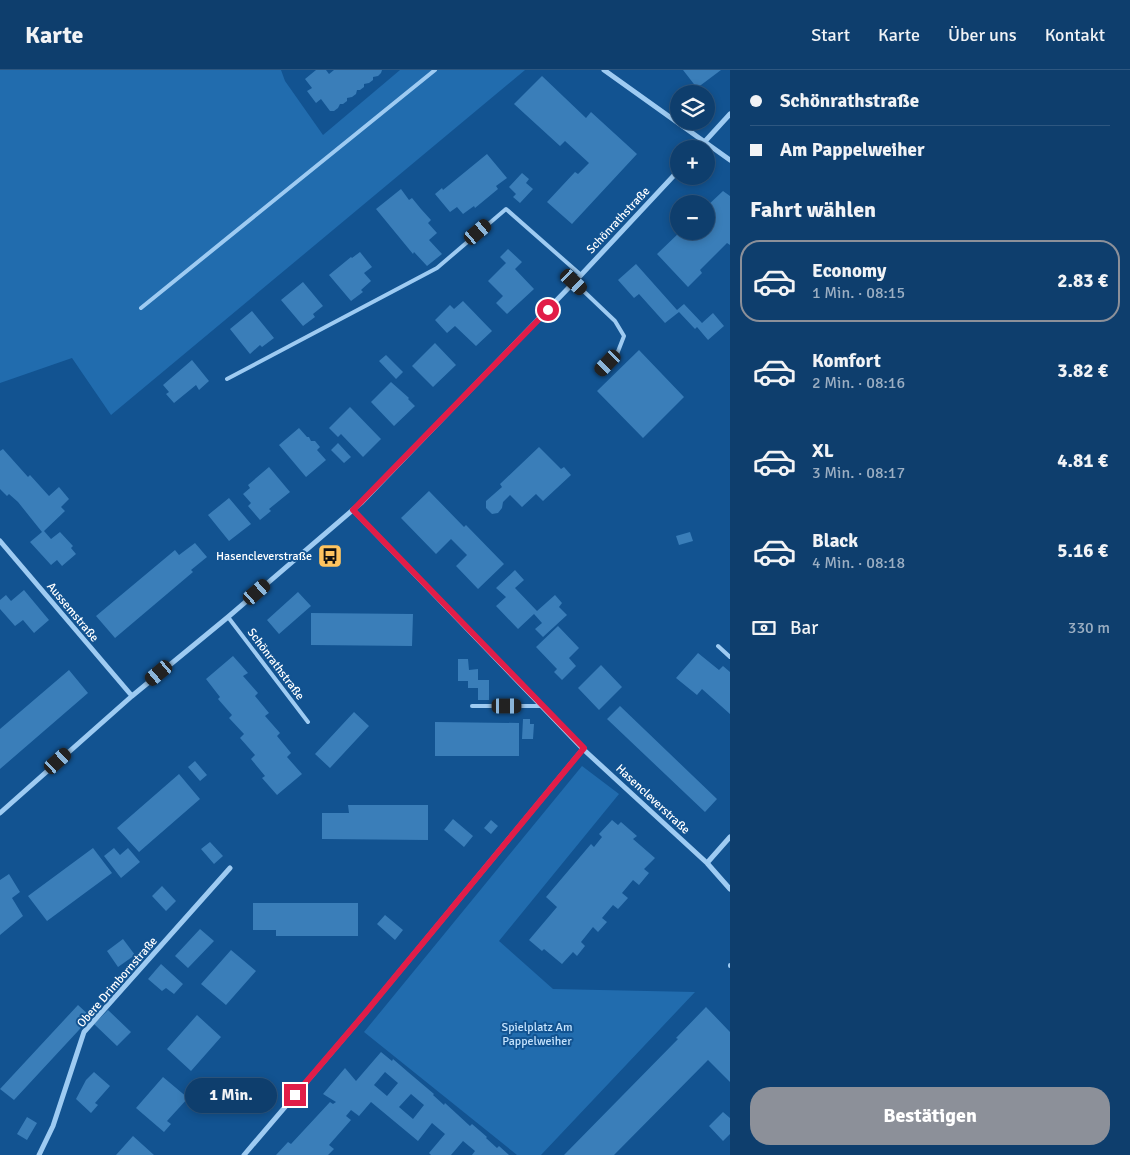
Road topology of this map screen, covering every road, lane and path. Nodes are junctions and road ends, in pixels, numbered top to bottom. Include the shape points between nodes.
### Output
1 (435, 70) edge
2 (604, 70) edge
3 (730, 114) edge
4 (702, 140) edge
5 (707, 140) edge
6 (715, 149) edge
7 (730, 160) edge
8 (670, 180) edge
9 (581, 275) junction
10 (574, 282) junction
11 (141, 308) dead end
12 (600, 372) dead end
13 (227, 379) dead end
14 (353, 510) junction
15 (0, 541) edge
16 (228, 617) junction
17 (718, 646) dead end
18 (730, 657) edge
19 (132, 696) junction
20 (472, 706) dead end
21 (542, 706) junction
22 (308, 722) dead end
23 (584, 748) junction
24 (0, 813) edge
25 (730, 837) edge
26 (707, 863) junction
27 (230, 868) dead end
28 (730, 889) edge
29 (40, 1155) edge
30 (244, 1155) edge

1 - 11 lane
2 - 4 street
3 - 5 street
6 - 7 street
8 - 9 street, Schönrathstraße
9 - 10 street, Schönrathstraße
9 - 13 lane via 506,209 436,268
10 - 12 lane via 615,321 624,336 617,354
10 - 14 street, Schönrathstraße
14 - 16 street, Schönrathstraße
14 - 21 street, Hasencleverstraße
15 - 19 street, Aussemstraße
16 - 19 street, Schönrathstraße
16 - 22 lane, Schönrathstraße
17 - 18 lane
19 - 24 street, Schönrathstraße
20 - 21 lane
21 - 23 street, Hasencleverstraße
23 - 26 street, Hasencleverstraße
23 - 30 street
25 - 26 street
26 - 28 street, Hasencleverstraße
27 - 29 street, Obere Drimbornstraße via 84,1032

